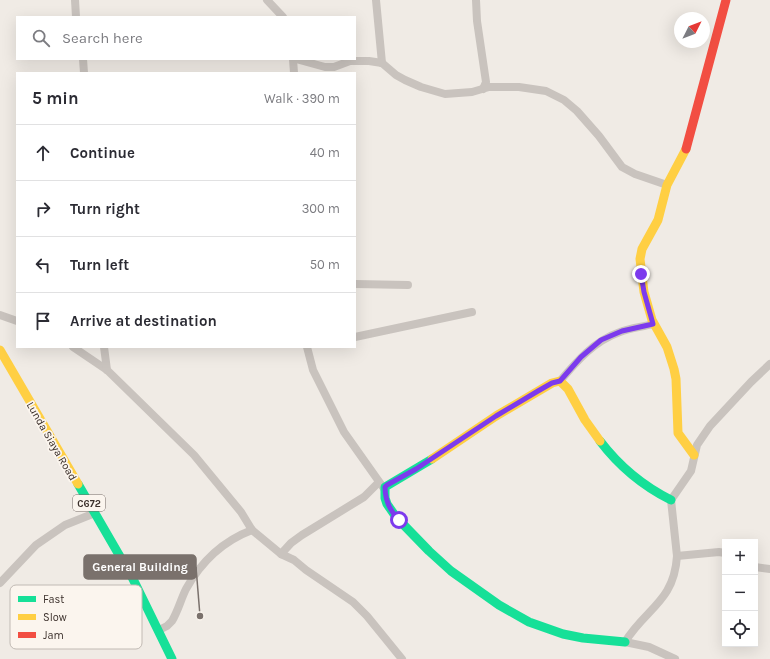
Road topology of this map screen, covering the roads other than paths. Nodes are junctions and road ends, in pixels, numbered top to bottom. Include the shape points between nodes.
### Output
1 (74, 0) edge
2 (267, 0) edge
3 (376, 0) edge
4 (476, 0) edge
5 (726, 0) edge
6 (76, 16) edge
7 (282, 16) edge
8 (83, 60) edge
9 (293, 60) edge
10 (300, 60) edge
11 (382, 63) junction
12 (84, 72) edge
13 (294, 72) edge
14 (483, 89) junction
15 (668, 185) junction
16 (356, 284) edge
17 (408, 285) dead end
18 (472, 312) dead end
19 (0, 315) edge
20 (16, 321) edge
21 (653, 324) junction
22 (356, 337) edge
23 (74, 348) edge
24 (104, 348) edge
25 (307, 348) edge
26 (0, 350) edge
27 (770, 364) edge
28 (107, 370) junction
29 (560, 381) junction
30 (694, 455) junction
31 (379, 482) junction
32 (385, 490) junction
33 (671, 500) junction
34 (95, 513) junction
35 (252, 530) junction
36 (722, 552) edge
37 (281, 554) junction
38 (677, 556) junction
39 (758, 567) edge
40 (770, 569) edge
41 (0, 583) edge
42 (136, 585) edge
43 (142, 597) edge
44 (159, 630) junction
45 (625, 642) junction
46 (172, 659) edge
47 (402, 659) edge
48 (674, 659) edge

1 - 6 street
2 - 7 street
3 - 11 street
4 - 14 street via 486,82
5 - 15 street via 690,137
8 - 12 street
9 - 13 street
10 - 11 street via 325,67 334,67 350,61
11 - 14 street via 405,80 446,94
14 - 15 street via 519,87 556,95 585,119 622,167
15 - 21 street via 658,220 642,249 640,259 644,292
16 - 17 street
18 - 22 street
19 - 20 street
21 - 29 street via 622,331 601,340 581,357
21 - 30 street via 667,347 674,369 678,433
23 - 28 street
24 - 28 street
25 - 31 street via 313,370 330,406 344,432
26 - 34 street, Lunda Siaya Road / C672
27 - 30 street via 707,430
28 - 35 street via 194,455 241,512
29 - 32 street via 552,383 496,416 428,462 387,485
29 - 33 street via 593,432 622,466 647,487
30 - 33 street via 691,470
31 - 32 street
31 - 37 street via 364,497 302,535
32 - 45 street via 385,498 391,511 429,551 464,582 512,613 563,634
33 - 38 street
34 - 41 street via 65,525 36,544
34 - 42 street, Lunda Siaya Road / C672
35 - 37 street
35 - 44 street via 226,543 208,559 192,579 172,621
36 - 38 street
37 - 47 street via 294,560 353,602
38 - 45 street via 674,575 665,595
39 - 40 street
43 - 44 street, Lunda Siaya Road / C672
44 - 46 street, Lunda Siaya Road / C672
45 - 48 street via 649,647

